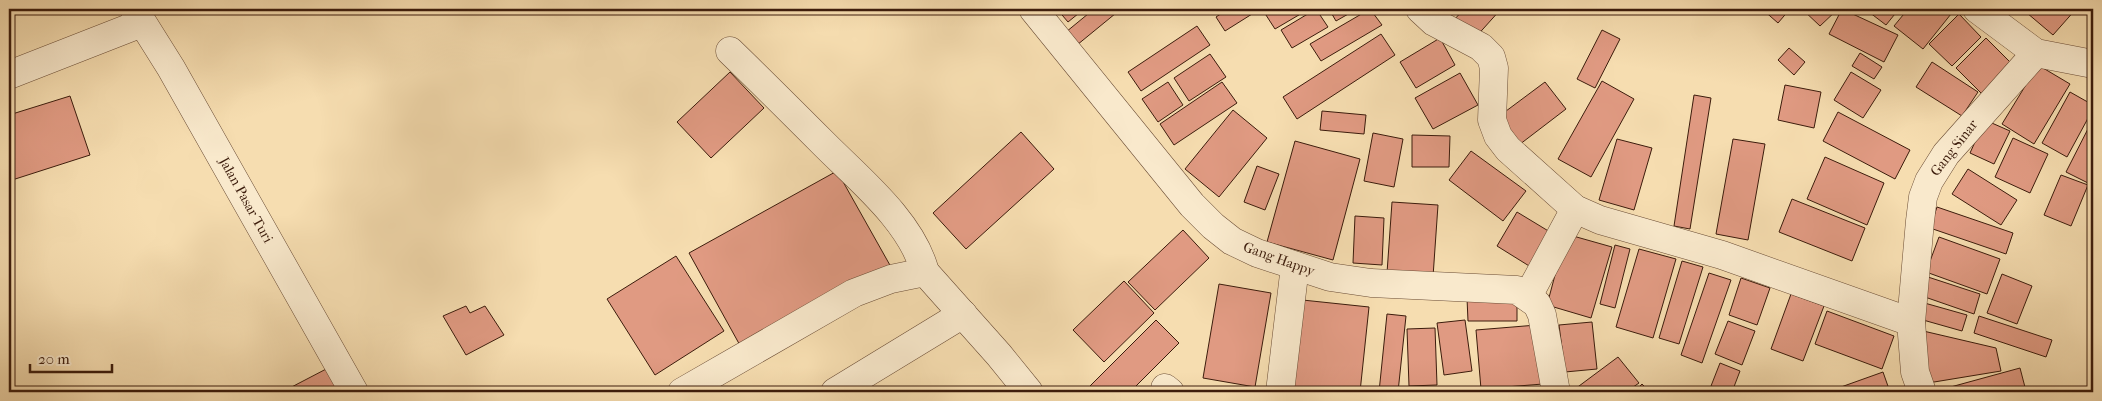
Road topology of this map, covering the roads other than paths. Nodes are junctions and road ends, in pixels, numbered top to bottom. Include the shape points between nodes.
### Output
1 (1033, 9) edge
2 (1420, 9) edge
3 (1977, 9) edge
4 (138, 16) edge
5 (730, 51) dead end
6 (2036, 53) junction
7 (2093, 64) edge
8 (9, 75) edge
9 (1575, 210) junction
10 (1295, 266) junction
11 (925, 272) junction
12 (1528, 296) junction
13 (963, 314) junction
14 (1911, 322) junction
15 (354, 392) edge
16 (682, 392) edge
17 (835, 392) edge
18 (1029, 392) edge
19 (1280, 392) edge
20 (1556, 392) edge
21 (1922, 392) edge

1 - 10 street, Gang Happy via 1192,205 1213,226 1232,241
2 - 9 street via 1434,22 1481,47 1491,57 1494,68 1492,120 1498,136 1515,156
3 - 6 street
4 - 8 street
4 - 15 street, Jalan Pasar Turi via 172,68
5 - 11 street via 896,219 915,245
6 - 7 street
6 - 14 street, Gang Sinar via 1946,154 1929,181 1923,197
9 - 12 street
9 - 14 street via 1722,255
10 - 12 street, Gang Happy via 1330,277 1371,283 1517,290
10 - 19 street
11 - 13 street
11 - 16 street via 854,292
12 - 20 street via 1542,315
13 - 17 street
13 - 18 street
14 - 21 street, Gang Sinar via 1915,372

